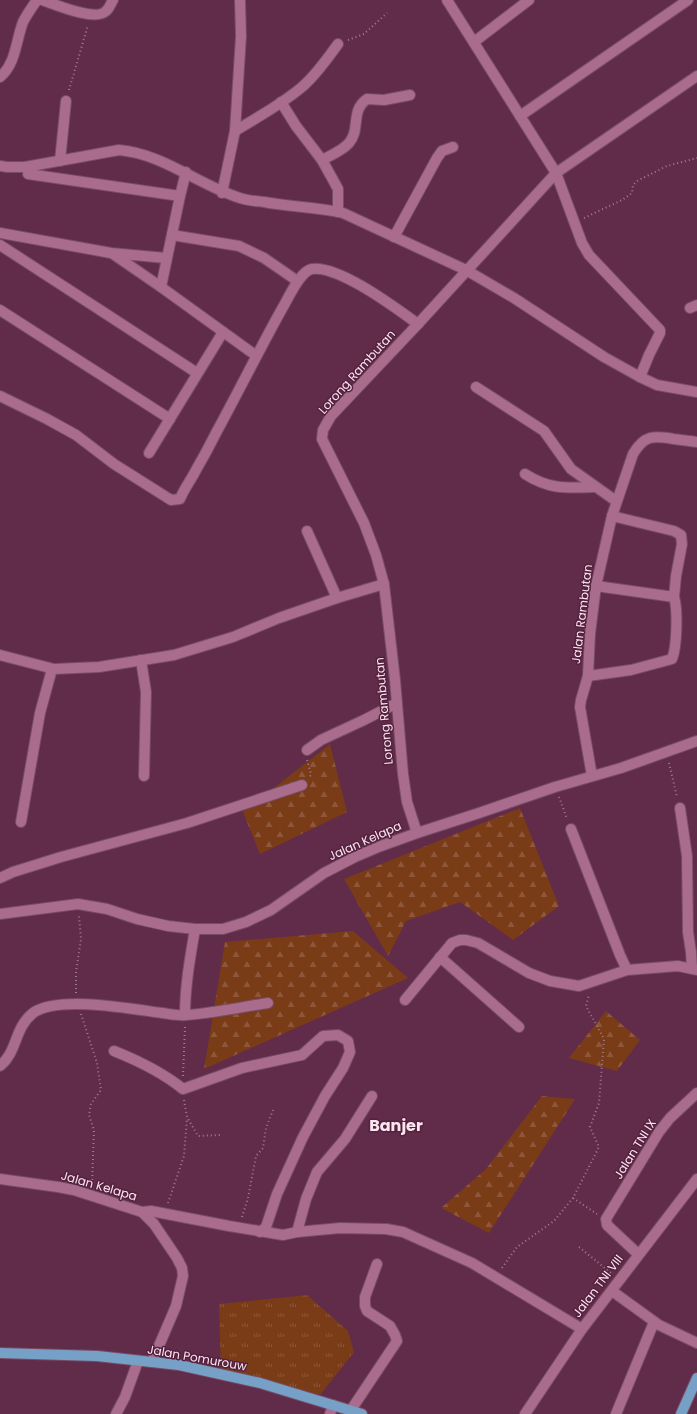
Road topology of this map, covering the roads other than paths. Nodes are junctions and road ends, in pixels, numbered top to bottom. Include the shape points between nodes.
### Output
1 (37, 0) edge
2 (42, 0) edge
3 (113, 0) edge
4 (240, 0) edge
5 (447, 0) edge
6 (529, 0) edge
7 (688, 0) edge
8 (474, 42) junction
9 (338, 44) road end
10 (697, 76) edge
11 (0, 77) edge
12 (410, 95) dead end
13 (66, 101) road end
14 (281, 102) junction
15 (520, 116) junction
16 (235, 131) junction
17 (453, 147) dead end
18 (322, 160) junction
19 (60, 161) junction
20 (0, 166) edge
21 (186, 172) junction
22 (556, 172) junction
23 (28, 174) dead end
24 (222, 192) junction
25 (180, 196) junction
26 (338, 212) junction
27 (0, 233) edge
28 (172, 235) junction
29 (394, 237) junction
30 (0, 245) edge
31 (111, 253) junction
32 (166, 258) junction
33 (466, 270) junction
34 (293, 278) dead end
35 (161, 287) junction
36 (0, 310) edge
37 (418, 324) junction
38 (223, 332) junction
39 (251, 352) dead end
40 (198, 373) junction
41 (640, 377) junction
42 (476, 387) dead end
43 (697, 392) edge
44 (0, 396) edge
45 (170, 419) junction
46 (697, 442) edge
47 (149, 453) dead end
48 (525, 474) dead end
49 (595, 487) junction
50 (616, 501) junction
51 (612, 516) junction
52 (306, 531) dead end
53 (384, 584) junction
54 (596, 586) junction
55 (674, 596) junction
56 (337, 598) junction
57 (0, 655) edge
58 (141, 660) junction
59 (52, 668) junction
60 (588, 676) junction
61 (397, 703) junction
62 (697, 741) edge
63 (307, 750) road end
64 (144, 776) dead end
65 (592, 776) junction
66 (302, 785) road end
67 (680, 808) road end
68 (21, 822) dead end
69 (571, 829) road end
70 (417, 833) junction
71 (0, 878) edge
72 (0, 914) edge
73 (195, 929) junction
74 (694, 951) edge
75 (440, 958) junction
76 (694, 969) edge
77 (628, 970) junction
78 (405, 1000) dead end
79 (268, 1003) dead end
80 (185, 1015) junction
81 (519, 1027) dead end
82 (114, 1051) dead end
83 (0, 1066) edge
84 (697, 1093) edge
85 (372, 1096) dead end
86 (697, 1178) edge
87 (0, 1179) edge
88 (142, 1212) junction
89 (260, 1232) junction
90 (297, 1232) junction
91 (638, 1254) junction
92 (377, 1264) dead end
93 (612, 1291) junction
94 (654, 1322) junction
95 (582, 1329) junction
96 (697, 1343) edge
97 (0, 1353) edge
98 (138, 1361) junction
99 (152, 1362) junction
100 (697, 1378) edge
101 (331, 1410) edge
102 (351, 1410) junction
103 (116, 1414) edge
104 (362, 1414) edge
105 (525, 1414) edge
106 (616, 1414) edge
107 (682, 1414) edge

1 - 11 street via 24,21 12,61
2 - 3 street via 91,15 106,12
4 - 16 street via 241,36
5 - 8 street
6 - 8 street
7 - 15 street
8 - 15 street
9 - 14 street via 303,86
10 - 22 street, Lorong Rambutan
12 - 18 street via 384,100 367,99 361,103 355,130 348,144
13 - 19 street
14 - 16 street
14 - 18 street
15 - 22 street
16 - 24 street
17 - 29 street via 440,154
18 - 26 street via 338,189
19 - 20 street via 25,167
19 - 21 street via 118,150 148,156
21 - 24 street
21 - 25 street
22 - 33 street, Lorong Rambutan
22 - 41 street via 574,223 589,255 660,331
23 - 25 street
24 - 26 street via 243,199
25 - 28 street
26 - 29 street
27 - 31 street
28 - 32 street
28 - 34 street via 239,246 264,258
29 - 33 street
30 - 40 street
31 - 32 street
31 - 35 street
32 - 35 street
33 - 37 street, Lorong Rambutan
33 - 41 street
35 - 38 street
36 - 45 street
37 - 44 street via 385,300 338,275 312,269 305,273 297,282 260,347 180,499 171,500 114,464 76,435
37 - 53 street, Lorong Rambutan via 331,416 323,430 322,439 364,523
38 - 39 street
38 - 40 street
40 - 45 street
41 - 43 street via 657,385
42 - 49 street via 544,430 571,469
45 - 47 street
46 - 50 street, Jalan Rambutan via 660,437 646,439 639,444
48 - 49 street via 538,482 564,489
49 - 50 street
50 - 51 street, Jalan Rambutan
51 - 54 street, Jalan Rambutan
51 - 55 street via 681,536
52 - 56 street
53 - 56 street
53 - 61 street, Lorong Rambutan
54 - 55 street
54 - 60 street, Jalan Rambutan
55 - 60 street via 676,631 672,659 631,670
56 - 58 street via 233,637 174,655
57 - 59 street
58 - 59 street via 99,667
58 - 64 street via 146,692
59 - 68 street via 40,713
60 - 65 street, Jalan Rambutan via 580,708
61 - 63 street via 321,740
61 - 70 street, Lorong Rambutan via 407,802
62 - 65 street, Jalan Kelapa
65 - 70 street, Jalan Kelapa
66 - 71 street via 187,823 61,857
67 - 74 street via 687,856 688,932
69 - 77 street
70 - 73 street, Jalan Kelapa via 355,857 324,873 271,910 246,922 223,929
72 - 73 street, Jalan Kelapa via 78,904 107,909 168,926
73 - 80 street via 188,970
74 - 76 street
75 - 77 street via 452,943 466,940 478,943 529,973 550,981 579,986
75 - 78 street
75 - 81 street
76 - 77 street via 678,966
79 - 80 street
80 - 83 street via 77,1003 34,1012 19,1030 11,1054
82 - 89 street via 157,1070 183,1089 242,1068 302,1055 323,1036 338,1035 348,1041 350,1052 343,1068 303,1137 277,1194 266,1227
84 - 91 street, Jalan TNI IX via 659,1132 606,1222
85 - 90 street via 345,1139 317,1172
86 - 91 street, Jalan TNI VIII
87 - 88 street, Jalan Kelapa via 58,1187
88 - 89 street via 151,1211
88 - 99 street, Jalan Kelapa via 167,1242 182,1268 183,1276 176,1306
89 - 90 street via 283,1235
90 - 95 street via 340,1228 403,1232 496,1276
91 - 93 street, Jalan TNI VIII
92 - 102 street via 365,1297 365,1306 368,1311 390,1326 397,1341
93 - 94 street
93 - 95 street, Jalan TNI VIII
94 - 96 street
94 - 106 street
95 - 105 street, Jalan TNI VIII
97 - 98 main road, Jalan Pomurouw via 96,1356
98 - 99 main road, Jalan Pomurouw
98 - 103 street
99 - 101 main road, Jalan Pomurouw via 179,1365 260,1383
100 - 107 main road
101 - 102 main road, Jalan Pomurouw
102 - 104 main road, Jalan Pomurouw

